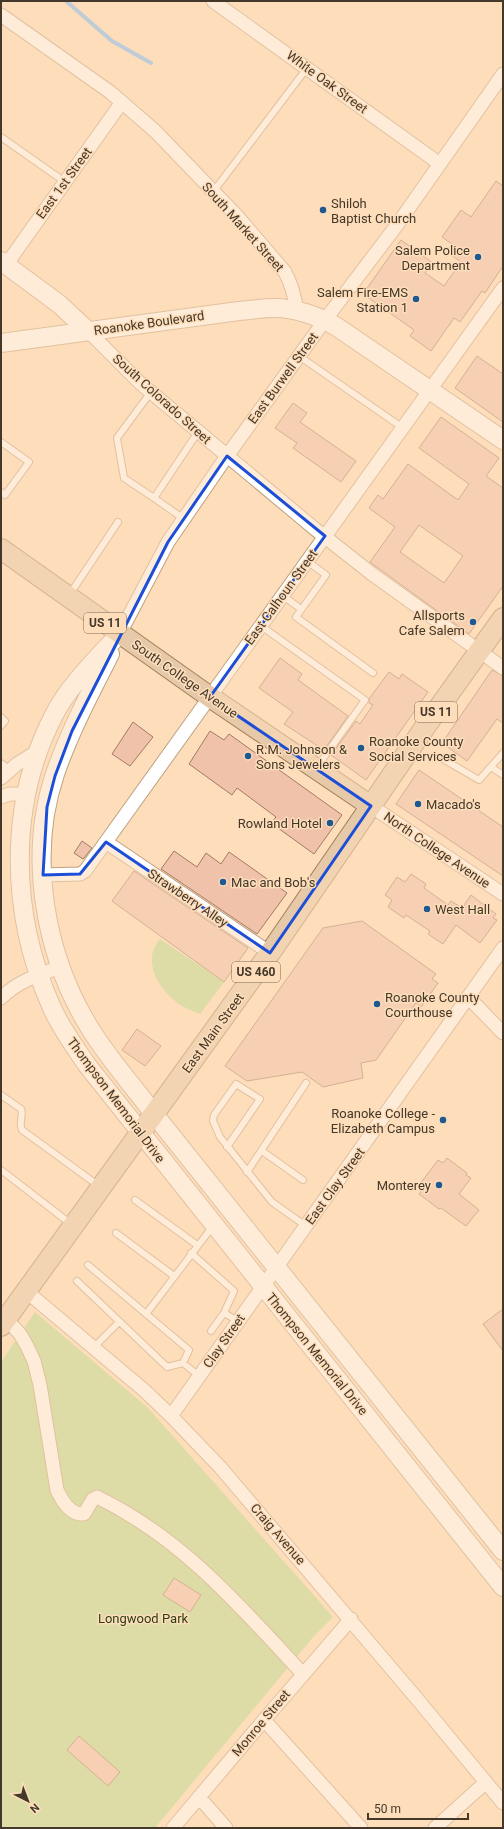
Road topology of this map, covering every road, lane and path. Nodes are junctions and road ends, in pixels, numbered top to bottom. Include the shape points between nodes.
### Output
1 (213, 1) edge
2 (228, 5) edge
3 (1, 15) edge
4 (307, 68) junction
5 (503, 74) edge
6 (122, 102) junction
7 (1, 137) edge
8 (440, 164) junction
9 (65, 182) junction
10 (213, 192) junction
11 (3, 263) edge
12 (503, 288) edge
13 (297, 312) junction
14 (325, 320) junction
15 (88, 331) junction
16 (1, 343) edge
17 (300, 356) junction
18 (430, 390) junction
19 (151, 392) junction
20 (403, 428) junction
21 (198, 432) junction
22 (503, 440) edge
23 (1, 442) edge
24 (227, 456) junction
25 (1, 492) edge
26 (154, 498) junction
27 (184, 519) junction
28 (118, 522) dead end
29 (325, 536) junction
30 (1, 549) edge
31 (307, 561) junction
32 (283, 596) junction
33 (68, 597) junction
34 (301, 609) junction
35 (503, 618) edge
36 (260, 626) junction
37 (120, 633) junction
38 (479, 652) junction
39 (503, 668) edge
40 (373, 674) dead end
41 (210, 697) junction
42 (1, 717) edge
43 (1, 726) edge
44 (38, 751) junction
45 (503, 753) edge
46 (443, 759) dead end
47 (491, 767) junction
48 (316, 769) junction
49 (4, 770) edge
50 (503, 775) edge
51 (27, 794) junction
52 (1, 797) edge
53 (371, 806) junction
54 (106, 842) junction
55 (43, 875) junction
56 (503, 894) edge
57 (503, 948) edge
58 (270, 953) junction
59 (60, 967) junction
60 (39, 975) junction
61 (3, 991) edge
62 (468, 998) junction
63 (503, 1033) edge
64 (306, 1083) dead end
65 (1, 1095) edge
66 (154, 1114) junction
67 (141, 1133) junction
68 (227, 1147) junction
69 (262, 1151) junction
70 (1, 1170) edge
71 (247, 1172) junction
72 (302, 1180) dead end
73 (102, 1188) junction
74 (135, 1200) dead end
75 (214, 1224) junction
76 (74, 1226) junction
77 (306, 1226) junction
78 (116, 1233) dead end
79 (197, 1245) junction
80 (191, 1253) junction
81 (88, 1265) dead end
82 (277, 1266) junction
83 (174, 1276) junction
84 (77, 1282) dead end
85 (263, 1286) junction
86 (26, 1291) junction
87 (224, 1313) junction
88 (146, 1314) junction
89 (3, 1319) edge
90 (238, 1321) junction
91 (119, 1322) junction
92 (211, 1331) dead end
93 (93, 1348) junction
94 (183, 1363) junction
95 (199, 1376) junction
96 (171, 1416) junction
97 (503, 1551) edge
98 (503, 1587) edge
99 (351, 1620) junction
100 (303, 1674) junction
101 (264, 1720) junction
102 (486, 1782) junction
103 (199, 1797) junction
104 (503, 1803) edge
105 (173, 1828) edge
106 (226, 1828) edge
107 (361, 1828) edge
108 (435, 1828) edge

1 - 2 street, White Oak Street
2 - 4 street, White Oak Street
3 - 6 street, South Market Street
4 - 8 street, White Oak Street
4 - 10 lane
5 - 8 street, East Burwell Street
6 - 9 street, East 1st Street
6 - 10 street, South Market Street via 155,131
7 - 9 lane
8 - 14 street, East Burwell Street
9 - 11 street, East 1st Street
10 - 13 street, South Market Street via 285,272 291,283
11 - 15 main road, South Colorado Street via 59,304
12 - 18 street, East Calhoun Street
13 - 14 main road
13 - 15 main road, Roanoke Boulevard via 275,308 239,310
14 - 17 street, East Burwell Street
14 - 18 main road
15 - 16 main road, Roanoke Boulevard
15 - 19 street, South Colorado Street
17 - 20 lane
17 - 24 street, East Burwell Street
18 - 20 street, East Calhoun Street
18 - 22 main road
19 - 21 street, South Colorado Street
19 - 26 lane via 117,438 124,478
20 - 29 street, East Calhoun Street
21 - 24 street, South Colorado Street
21 - 26 lane
23 - 25 lane via 29,462 5,495
24 - 27 street, East Burwell Street
24 - 29 street, South Colorado Street
26 - 27 lane
27 - 37 street, East Burwell Street via 168,542
28 - 33 lane
29 - 31 street, East Calhoun Street
29 - 38 street, South Colorado Street via 372,574
30 - 33 main road, South College Avenue / US 11
31 - 32 street, East Calhoun Street
31 - 34 lane via 326,575
32 - 34 lane
32 - 36 street, East Calhoun Street
33 - 37 main road, South College Avenue / US 11
34 - 40 lane via 296,617
35 - 38 main road, East Main Street / US 11
36 - 41 street, East Calhoun Street
36 - 48 lane via 365,700
37 - 41 main road, South College Avenue / US 11
37 - 44 main road, Thompson Memorial Drive via 79,679 55,712
37 - 55 main road, Thompson Memorial Drive via 72,731 54,776 44,831
38 - 39 street, South Colorado Street
38 - 53 main road, East Main Street / US 11
41 - 48 main road, South College Avenue / US 11
41 - 54 street, East Calhoun Street
42 - 43 lane via 5,720
44 - 49 street
44 - 51 main road, Thompson Memorial Drive
45 - 47 lane
46 - 47 lane via 479,780
47 - 50 lane
48 - 53 main road, South College Avenue / US 11
51 - 52 street
51 - 60 main road, Thompson Memorial Drive via 19,855 20,887 23,917
53 - 56 street, North College Avenue
53 - 58 main road, East Main Street / US 460
54 - 55 street, East Calhoun Street via 80,874
54 - 58 street, Strawberry Alley
55 - 59 main road, Thompson Memorial Drive via 50,932
57 - 62 street, East Clay Street
58 - 66 main road, East Main Street / US 460
59 - 60 street
59 - 66 main road, Thompson Memorial Drive via 91,1030
60 - 61 street
60 - 67 main road, Thompson Memorial Drive via 66,1035
62 - 63 street
62 - 77 street, East Clay Street
64 - 69 lane
65 - 73 lane via 22,1109 22,1130
66 - 67 main road, East Main Street / US 460
66 - 82 main road, Thompson Memorial Drive
67 - 73 main road, East Main Street / US 460
67 - 75 main road, Thompson Memorial Drive
68 - 68 lane via 213,1121 236,1084 260,1099
68 - 71 lane
69 - 71 lane
69 - 72 lane
70 - 76 lane
71 - 77 lane via 272,1202
73 - 76 main road, East Main Street / US 460
74 - 79 lane
75 - 79 lane
75 - 85 main road, Thompson Memorial Drive
76 - 86 main road, East Main Street / US 460
77 - 82 street, East Clay Street
78 - 83 lane
79 - 80 lane
80 - 83 lane
80 - 87 lane via 234,1291
81 - 88 lane
82 - 85 street, Clay Street
82 - 97 main road, Thompson Memorial Drive
83 - 88 lane
84 - 91 lane
85 - 90 street, Clay Street
85 - 98 main road, Thompson Memorial Drive
86 - 89 main road, East Main Street / US 460
86 - 93 street, Craig Avenue
87 - 90 lane
87 - 92 lane
88 - 94 lane via 189,1350
89 - 100 street via 20,1334 34,1361 57,1490 62,1500 69,1508 84,1514 97,1497 144,1524 180,1549 211,1576
90 - 95 street, Clay Street
91 - 93 lane
91 - 94 lane via 167,1367
93 - 96 street, Craig Avenue
94 - 95 lane
95 - 96 street, Clay Street
96 - 99 street, Craig Avenue via 220,1467
99 - 100 street, Monroe Street
99 - 102 street, Craig Avenue
100 - 101 street, Monroe Street
101 - 103 street, Monroe Street
101 - 107 street
102 - 104 street, Craig Avenue
102 - 108 street
103 - 105 street, Monroe Street
103 - 106 street

